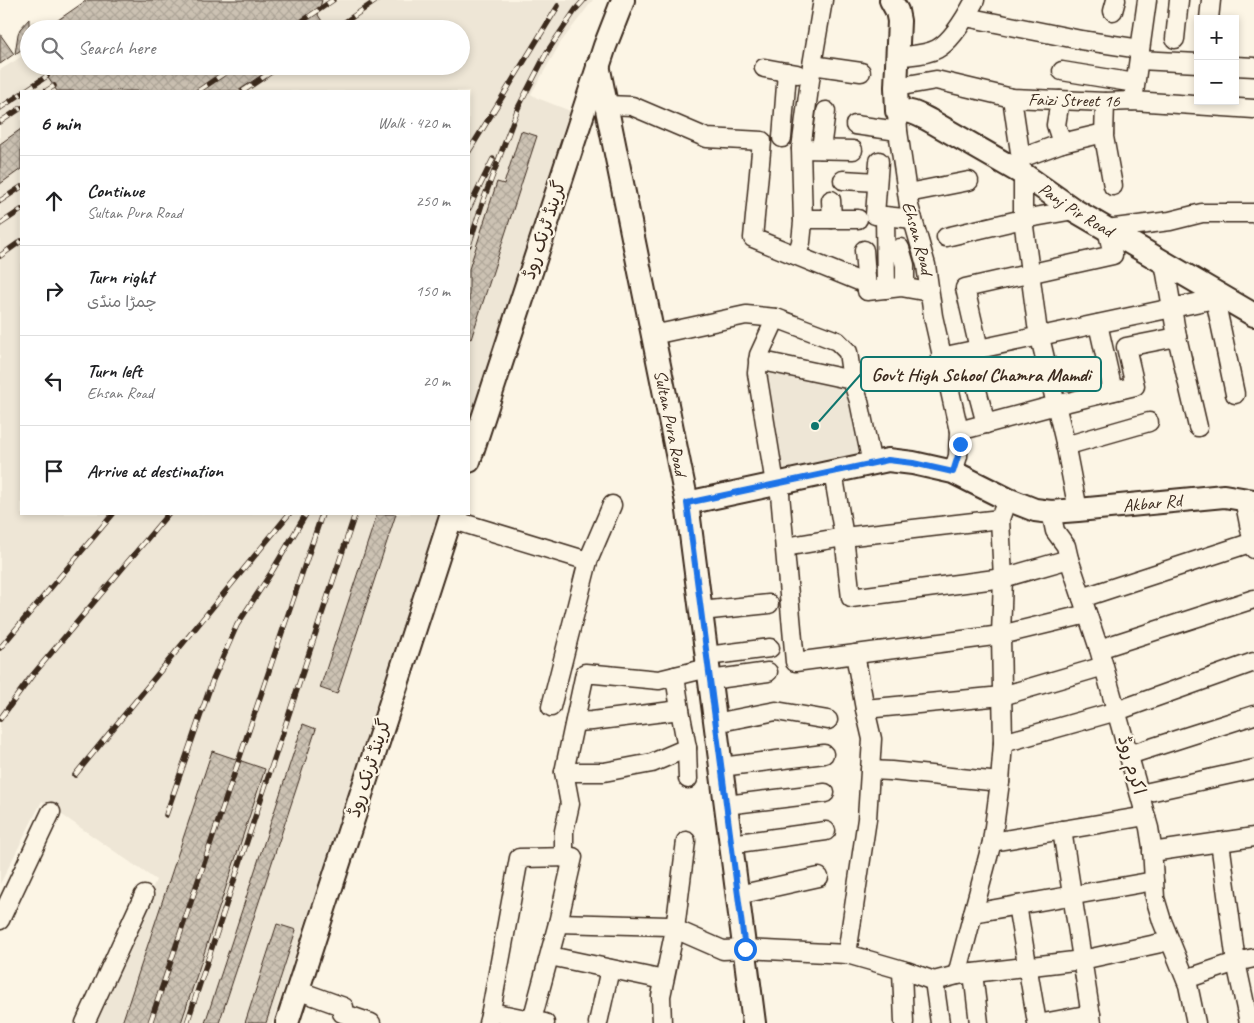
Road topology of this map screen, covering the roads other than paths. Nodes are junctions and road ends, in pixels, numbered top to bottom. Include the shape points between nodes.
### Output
1 (624, 0) edge
2 (823, 0) edge
3 (891, 0) edge
4 (975, 0) edge
5 (1147, 0) edge
6 (1179, 0) edge
7 (1211, 0) edge
8 (1210, 15) edge
9 (966, 17) junction
10 (1175, 39) dead end
11 (1139, 54) junction
12 (898, 57) junction
13 (1194, 62) edge
14 (598, 65) junction
15 (1239, 66) edge
16 (1254, 67) edge
17 (764, 68) dead end
18 (811, 70) junction
19 (1062, 71) dead end
20 (787, 72) junction
21 (861, 72) dead end
22 (1135, 83) junction
23 (896, 87) junction
24 (1012, 98) junction
25 (1060, 100) junction
26 (1133, 101) junction
27 (1105, 102) junction
28 (607, 105) junction
29 (1254, 109) edge
30 (826, 111) dead end
31 (898, 121) junction
32 (855, 125) dead end
33 (1104, 134) junction
34 (782, 138) dead end
35 (1062, 143) junction
36 (801, 149) junction
37 (821, 150) junction
38 (853, 150) dead end
39 (879, 161) dead end
40 (1019, 167) junction
41 (844, 180) dead end
42 (969, 181) dead end
43 (878, 182) junction
44 (1113, 186) dead end
45 (908, 193) junction
46 (831, 200) dead end
47 (1074, 210) junction
48 (1254, 213) edge
49 (885, 216) junction
50 (803, 219) junction
51 (832, 219) junction
52 (858, 219) dead end
53 (913, 219) junction
54 (1023, 219) junction
55 (1107, 229) junction
56 (946, 237) dead end
57 (900, 248) dead end
58 (864, 250) dead end
59 (797, 255) junction
60 (1164, 262) junction
61 (1030, 273) junction
62 (866, 284) junction
63 (905, 288) junction
64 (886, 289) junction
65 (929, 292) junction
66 (1219, 298) junction
67 (1172, 308) junction
68 (1254, 314) edge
69 (776, 318) junction
70 (1098, 324) junction
71 (653, 335) junction
72 (1039, 336) junction
73 (1177, 337) junction
74 (978, 349) junction
75 (942, 357) junction
76 (758, 360) junction
77 (852, 380) junction
78 (978, 390) dead end
79 (1113, 391) junction
80 (1235, 394) dead end
81 (1056, 404) junction
82 (1149, 422) dead end
83 (986, 424) junction
84 (1198, 427) dead end
85 (959, 431) junction
86 (1065, 446) junction
87 (470, 458) edge
88 (872, 464) junction
89 (833, 472) junction
90 (953, 472) junction
91 (777, 483) junction
92 (1249, 500) edge
93 (687, 503) junction
94 (612, 505) dead end
95 (1003, 509) junction
96 (1078, 510) junction
97 (1051, 512) junction
98 (451, 516) edge
99 (844, 537) junction
100 (1253, 546) edge
101 (785, 547) junction
102 (1069, 559) junction
103 (588, 561) junction
104 (1003, 578) junction
105 (1254, 599) edge
106 (769, 604) dead end
107 (1085, 606) junction
108 (701, 611) junction
109 (1000, 635) junction
110 (770, 648) dead end
111 (1099, 649) junction
112 (855, 654) junction
113 (1254, 662) edge
114 (1104, 666) junction
115 (708, 668) junction
116 (768, 672) dead end
117 (675, 676) junction
118 (1002, 696) junction
119 (551, 707) dead end
120 (680, 710) junction
121 (865, 710) junction
122 (1117, 711) junction
123 (1254, 715) edge
124 (828, 720) dead end
125 (575, 722) junction
126 (715, 723) junction
127 (1003, 743) junction
128 (687, 748) junction
129 (824, 754) dead end
130 (1129, 755) junction
131 (721, 767) junction
132 (1254, 768) edge
133 (870, 770) junction
134 (564, 772) junction
135 (688, 779) dead end
136 (1000, 782) junction
137 (825, 793) dead end
138 (1140, 794) junction
139 (726, 805) junction
140 (51, 812) dead end
141 (1146, 816) junction
142 (1062, 830) junction
143 (826, 831) dead end
144 (1254, 836) edge
145 (686, 841) dead end
146 (992, 842) junction
147 (1220, 842) junction
148 (731, 844) junction
149 (1152, 852) junction
150 (564, 858) junction
151 (819, 877) dead end
152 (1154, 882) junction
153 (144, 895) dead end
154 (738, 895) junction
155 (1073, 896) junction
156 (1017, 906) junction
157 (973, 913) junction
158 (0, 920) edge
159 (558, 923) junction
160 (675, 929) junction
161 (1170, 941) junction
162 (745, 949) junction
163 (847, 954) junction
164 (550, 956) junction
165 (1254, 958) edge
166 (1082, 960) junction
167 (1236, 962) junction
168 (1028, 966) junction
169 (610, 969) junction
170 (902, 970) junction
171 (965, 974) junction
172 (1186, 979) junction
173 (664, 980) junction
174 (934, 981) junction
175 (297, 990) junction
176 (1092, 1019) edge
177 (489, 1020) edge
178 (539, 1022) edge
179 (85, 1023) edge
180 (287, 1023) edge
181 (371, 1023) edge
182 (598, 1023) edge
183 (662, 1023) edge
184 (754, 1023) edge
185 (904, 1023) edge
186 (940, 1023) edge
187 (979, 1023) edge
188 (1037, 1023) edge
189 (1043, 1023) edge
190 (1196, 1023) edge
191 (1249, 1023) edge

1 - 14 main road, گرینڈ ٹرنک روڈ
2 - 18 street
3 - 12 main road, Ehsan Road via 899,21
4 - 9 street
5 - 11 street
6 - 10 street
7 - 8 street
9 - 11 street
9 - 12 street via 937,49
11 - 13 street
11 - 22 street
12 - 23 main road, Ehsan Road
14 - 28 main road, Sultan Pura Road
14 - 87 main road, گرینڈ ٹرنک روڈ
15 - 16 street
17 - 20 street
18 - 20 street
18 - 21 street
18 - 36 street
19 - 22 street
20 - 34 street
22 - 26 street
23 - 24 street, Faizi Street 16 via 936,80
23 - 31 main road, Ehsan Road
24 - 25 street, Faizi Street 16
24 - 40 street
25 - 27 street, Faizi Street 16
25 - 35 street via 1056,125
26 - 27 street, Faizi Street 16
26 - 29 street, Faizi Street 16
27 - 33 street
28 - 59 street via 632,106 707,138 762,141 753,238
28 - 71 main road, Sultan Pura Road
30 - 37 street
31 - 32 street
31 - 40 main road, Panj Pir Road via 908,111 916,113
31 - 45 street, Ehsan Road
33 - 35 street
33 - 44 street
35 - 40 street via 1024,157
36 - 37 street
36 - 50 street
37 - 38 street
39 - 43 street
40 - 47 main road, Panj Pir Road
40 - 54 street
41 - 43 street
42 - 45 street
43 - 49 street via 876,215
45 - 53 street, Ehsan Road
46 - 51 street
47 - 54 street
47 - 55 main road, Panj Pir Road
48 - 55 street via 1202,213 1170,221
49 - 53 street
49 - 64 street
50 - 51 street
50 - 59 street
51 - 52 street
53 - 65 street, Ehsan Road via 926,265
54 - 56 street
54 - 61 street
55 - 60 main road, Panj Pir Road
55 - 61 street via 1113,255
57 - 63 street via 905,265
58 - 62 street
59 - 62 street
60 - 66 main road, Panj Pir Road
60 - 67 street
61 - 72 street
61 - 74 street via 965,288
62 - 64 street via 867,291
63 - 64 street
63 - 65 street
65 - 75 street, Ehsan Road
66 - 67 street
66 - 68 main road, Panj Pir Road
66 - 80 street
67 - 70 street
67 - 73 street
69 - 71 street via 746,315
69 - 76 street
69 - 77 street via 837,341 848,352
70 - 72 street
70 - 79 street
71 - 93 main road, Sultan Pura Road
72 - 74 street
72 - 81 street
73 - 79 street via 1126,347 1135,386
73 - 84 street
74 - 75 street
75 - 85 street, Ehsan Road
76 - 77 street
76 - 91 street via 757,373
77 - 88 street via 860,401
78 - 83 street
79 - 81 street
81 - 83 street
81 - 86 street
82 - 86 street
83 - 85 street
85 - 90 street, Ehsan Road via 958,456
86 - 96 street
88 - 89 main road, Akbar Rd
88 - 90 main road, Akbar Rd via 888,460
89 - 91 main road, Akbar Rd
89 - 99 street
90 - 95 main road, Akbar Rd
91 - 93 main road, Akbar Rd
91 - 101 street
92 - 96 main road, Akbar Rd via 1224,496
92 - 100 street
93 - 108 main road, Sultan Pura Road
94 - 103 street
95 - 97 main road, Akbar Rd
95 - 99 street
95 - 104 street
96 - 97 main road, Akbar Rd
97 - 102 street, اکرم روڈ via 1055,532 1066,546
98 - 103 street
98 - 175 main road, گرینڈ ٹرنک روڈ
99 - 101 street
99 - 104 street via 851,598
100 - 107 street
101 - 112 street via 794,662
102 - 104 street
102 - 107 street, اکرم روڈ
103 - 119 street
104 - 109 street
105 - 111 street
106 - 108 street
107 - 109 street
107 - 111 street, اکرم روڈ
108 - 115 main road, Sultan Pura Road
109 - 112 street
109 - 118 street
110 - 115 street
111 - 114 street, اکرم روڈ
112 - 121 street
113 - 122 street
114 - 118 street
114 - 122 street, اکرم روڈ
115 - 116 street
115 - 117 street
115 - 126 main road, Sultan Pura Road
117 - 120 street
117 - 125 street via 659,680 585,672
118 - 121 street
118 - 127 street
120 - 125 street
120 - 128 street
121 - 133 street via 872,739
122 - 127 street
122 - 130 street, اکرم روڈ
123 - 130 street
124 - 126 street via 776,711
125 - 134 street
126 - 131 main road, Sultan Pura Road
127 - 136 street
128 - 134 street via 652,763 604,772
128 - 135 street
129 - 131 street
130 - 138 street, اکرم روڈ
131 - 139 main road, Sultan Pura Road
132 - 138 street
133 - 136 street
133 - 163 street via 867,819
134 - 150 street via 570,804 564,831
136 - 146 street
137 - 139 street
138 - 141 street, اکرم روڈ
139 - 148 main road, Sultan Pura Road
140 - 158 street
141 - 142 street
141 - 149 street, اکرم روڈ
142 - 146 street
142 - 155 street
143 - 148 street
144 - 147 street
145 - 160 street
146 - 157 street
147 - 149 street
147 - 167 street
148 - 154 main road, Sultan Pura Road
149 - 152 street, اکرم روڈ
150 - 159 street via 573,857
150 - 177 street via 519,858
151 - 154 street
152 - 155 street
152 - 161 street, اکرم روڈ via 1155,898
153 - 179 street
154 - 162 main road, Sultan Pura Road
155 - 156 street
155 - 166 street
156 - 157 street
156 - 168 street
157 - 171 street
159 - 160 street via 668,926
159 - 164 street
160 - 162 street via 723,950
160 - 173 street
161 - 166 street
161 - 172 street, اکرم روڈ
162 - 163 street
162 - 184 main road, Sultan Pura Road
163 - 170 street
164 - 169 street
164 - 178 street
165 - 167 street
166 - 168 street
166 - 176 street
167 - 172 street
167 - 191 street
168 - 171 street
168 - 188 street
169 - 173 street
169 - 182 street
170 - 174 street
170 - 185 street
171 - 174 street
171 - 187 street
172 - 190 street, اکرم روڈ
173 - 183 street
174 - 186 street
175 - 180 main road, گرینڈ ٹرنک روڈ
175 - 181 street via 344,1007 342,1013
176 - 189 street
177 - 178 street via 491,1012

